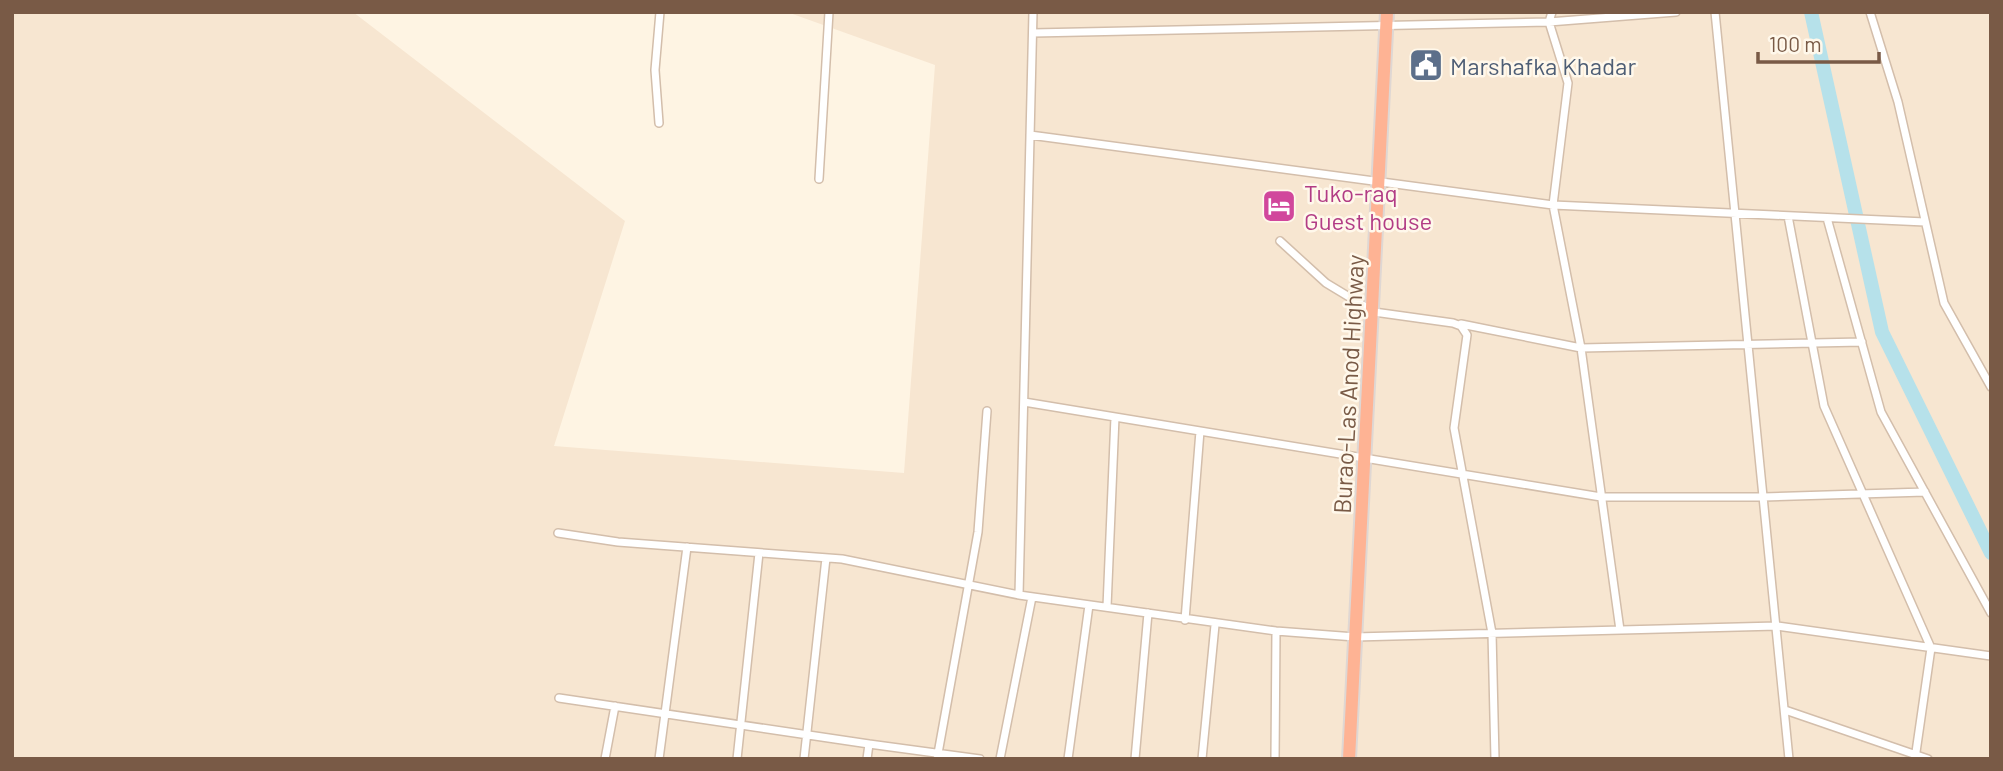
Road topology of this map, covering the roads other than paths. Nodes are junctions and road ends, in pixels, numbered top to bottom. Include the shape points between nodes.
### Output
1 (660, 12) edge
2 (829, 12) edge
3 (1033, 12) edge
4 (1552, 12) edge
5 (1676, 12) edge
6 (1715, 12) edge
7 (1870, 12) edge
8 (1387, 19) edge
9 (1549, 22) junction
10 (1033, 33) junction
11 (659, 123) dead end
12 (1030, 135) junction
13 (820, 179) dead end
14 (1379, 182) junction
15 (1553, 205) junction
16 (1735, 214) junction
17 (1788, 216) junction
18 (1827, 218) junction
19 (1925, 222) junction
20 (1280, 241) dead end
21 (1374, 312) junction
22 (1453, 323) junction
23 (1812, 342) junction
24 (1862, 342) junction
25 (1748, 343) junction
26 (1581, 348) junction
27 (1991, 387) edge
28 (1024, 402) junction
29 (987, 411) dead end
30 (1115, 417) junction
31 (1200, 431) junction
32 (1365, 458) junction
33 (1463, 474) junction
34 (1925, 492) junction
35 (1863, 494) junction
36 (1601, 497) junction
37 (1764, 497) junction
38 (558, 533) dead end
39 (687, 547) junction
40 (759, 553) junction
41 (825, 558) junction
42 (967, 585) junction
43 (1019, 596) junction
44 (1032, 597) junction
45 (1089, 605) junction
46 (1107, 607) junction
47 (1147, 613) junction
48 (1991, 613) edge
49 (1185, 620) junction
50 (1215, 625) junction
51 (1777, 626) junction
52 (1619, 630) junction
53 (1276, 631) junction
54 (1492, 633) junction
55 (1355, 636) junction
56 (1931, 648) junction
57 (1991, 656) edge
58 (559, 698) dead end
59 (615, 706) junction
60 (1785, 710) junction
61 (665, 713) junction
62 (741, 724) junction
63 (808, 735) junction
64 (869, 744) junction
65 (937, 756) edge
66 (1916, 757) edge
67 (605, 759) edge
68 (659, 759) edge
69 (737, 759) edge
70 (804, 759) edge
71 (867, 759) edge
72 (980, 759) edge
73 (1000, 759) edge
74 (1068, 759) edge
75 (1135, 759) edge
76 (1202, 759) edge
77 (1275, 759) edge
78 (1349, 759) edge
79 (1495, 759) edge
80 (1789, 759) edge
81 (1928, 759) edge

1 - 11 street via 655,70
2 - 13 street
3 - 10 street
4 - 9 street
5 - 9 street
6 - 16 street
7 - 19 street via 1898,102
8 - 9 street
8 - 10 street
8 - 14 highway, Burao-Las Anod Highway
9 - 15 street via 1568,83
10 - 12 street
12 - 14 street
12 - 28 street
14 - 15 street
14 - 21 highway, Burao-Las Anod Highway
15 - 16 street
15 - 26 street
16 - 17 street
16 - 25 street
17 - 18 street
17 - 23 street
18 - 19 street
18 - 24 street
19 - 27 street via 1944,303
20 - 21 street via 1326,283
21 - 22 street
21 - 32 highway, Burao-Las Anod Highway
22 - 26 street
22 - 33 street via 1465,330 1468,341 1454,428
23 - 24 street
23 - 25 street
23 - 35 street via 1824,406
24 - 34 street via 1881,412
25 - 26 street
25 - 37 street
26 - 36 street
28 - 30 street
28 - 43 street
29 - 42 street via 978,532
30 - 31 street
30 - 46 street
31 - 32 street
31 - 49 street
32 - 33 street
32 - 55 highway, Burao-Las Anod Highway
33 - 36 street
33 - 54 street
34 - 35 street
34 - 48 street
35 - 37 street
35 - 56 street
36 - 37 street
36 - 52 street
37 - 51 street
38 - 39 street
39 - 40 street
39 - 61 street
40 - 41 street
40 - 62 street
41 - 42 street
41 - 63 street
42 - 43 street
42 - 65 street
43 - 44 street
44 - 45 street
44 - 73 street
45 - 46 street
45 - 74 street
46 - 47 street
47 - 49 street
47 - 75 street
49 - 50 street
50 - 53 street
50 - 76 street
51 - 52 street
51 - 56 street
51 - 60 street
52 - 54 street
53 - 55 street
53 - 77 street
54 - 55 street
54 - 79 street
55 - 78 highway, Burao-Las Anod Highway
56 - 57 street
56 - 66 street
58 - 59 street
59 - 61 street
59 - 67 street
60 - 66 street
60 - 80 street
61 - 62 street
61 - 68 street
62 - 63 street
62 - 69 street
63 - 64 street
63 - 70 street
64 - 65 street
64 - 71 street
65 - 72 street
66 - 81 street

